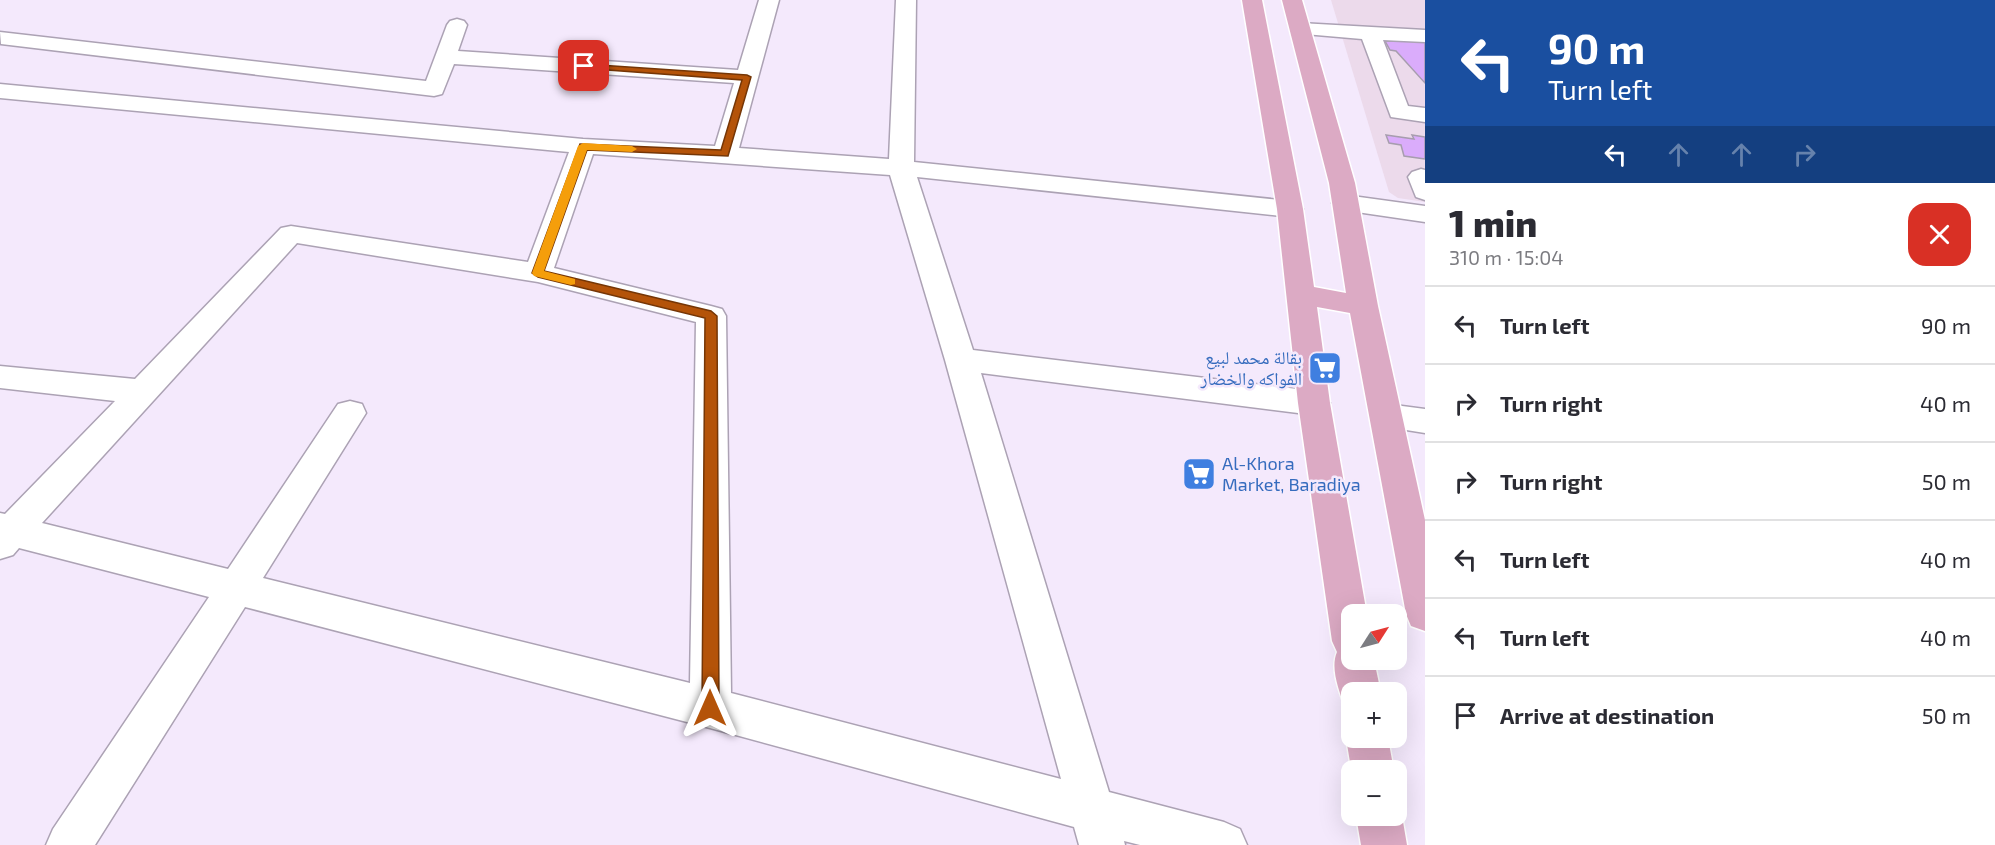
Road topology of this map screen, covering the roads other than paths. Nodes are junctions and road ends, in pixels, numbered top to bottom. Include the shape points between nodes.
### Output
1 (769, 0) edge
2 (906, 0) edge
3 (1252, 0) edge
4 (1292, 0) edge
5 (24, 21) dead end
6 (457, 25) dead end
7 (1300, 29) junction
8 (1370, 33) junction
9 (1425, 36) edge
10 (0, 39) edge
11 (445, 57) junction
12 (747, 77) junction
13 (0, 91) edge
14 (1425, 115) edge
15 (583, 146) junction
16 (725, 154) junction
17 (901, 168) junction
18 (1425, 178) edge
19 (1425, 192) edge
20 (1346, 203) junction
21 (1290, 209) junction
22 (1425, 214) edge
23 (538, 273) junction
24 (1300, 294) junction
25 (1363, 306) junction
26 (962, 360) junction
27 (0, 377) edge
28 (144, 392) junction
29 (1314, 403) junction
30 (350, 413) dead end
31 (1387, 416) junction
32 (1425, 421) edge
33 (4, 535) edge
34 (237, 588) junction
35 (1346, 604) edge
36 (1425, 614) edge
37 (710, 708) junction
38 (1381, 826) edge
39 (1097, 827) edge
40 (69, 845) edge
41 (1224, 845) edge
42 (1384, 845) edge

1 - 12 street
2 - 17 street
3 - 21 main road
4 - 7 main road
5 - 10 street
6 - 11 street
7 - 8 street
7 - 20 main road
8 - 9 street
8 - 14 street via 1399,112
10 - 11 street via 434,88
11 - 12 street
12 - 16 street
13 - 15 street
15 - 16 street
15 - 23 street
16 - 17 street
17 - 21 street
17 - 26 street
18 - 19 street via 1421,177
20 - 22 street
20 - 25 main road
21 - 24 main road
23 - 28 street via 291,234
23 - 37 street via 711,316
24 - 25 main road
24 - 29 main road
25 - 31 main road
26 - 29 street
26 - 39 street
27 - 28 street
28 - 33 street
29 - 35 main road
30 - 34 street
31 - 32 street
31 - 36 main road
33 - 34 street
34 - 37 street
34 - 40 street
37 - 39 street
38 - 42 main road
39 - 41 street

